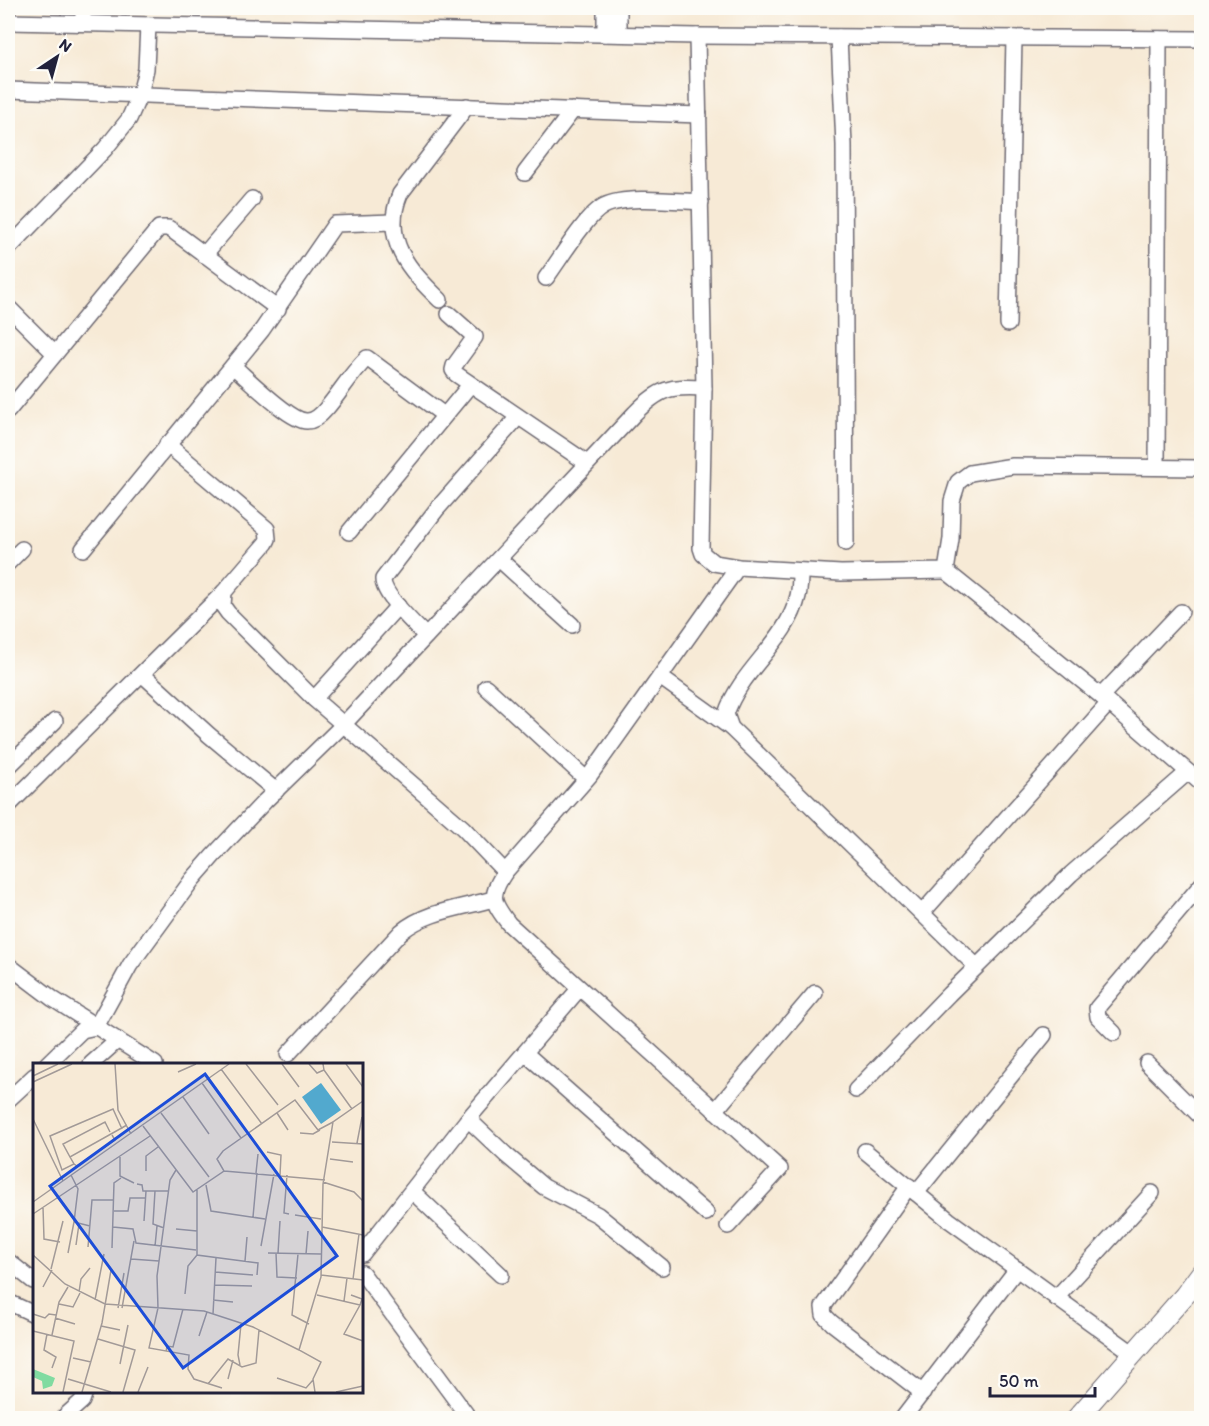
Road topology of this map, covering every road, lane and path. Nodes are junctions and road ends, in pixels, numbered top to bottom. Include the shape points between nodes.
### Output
1 (84, 8) edge
2 (605, 8) edge
3 (619, 8) edge
4 (8, 22) edge
5 (82, 24) junction
6 (148, 25) junction
7 (612, 34) junction
8 (698, 36) junction
9 (839, 37) junction
10 (1014, 38) junction
11 (1159, 39) junction
12 (1202, 39) edge
13 (8, 90) edge
14 (140, 94) junction
15 (467, 106) junction
16 (573, 110) junction
17 (699, 115) junction
18 (525, 173) dead end
19 (252, 199) dead end
20 (701, 202) junction
21 (393, 222) junction
22 (8, 249) edge
23 (204, 255) junction
24 (546, 278) dead end
25 (440, 300) dead end
26 (8, 307) edge
27 (278, 309) junction
28 (449, 314) dead end
29 (1008, 324) dead end
30 (55, 354) junction
31 (233, 366) junction
32 (470, 384) junction
33 (704, 388) junction
34 (8, 411) edge
35 (444, 415) junction
36 (518, 417) junction
37 (167, 444) junction
38 (587, 463) junction
39 (1157, 467) junction
40 (1202, 468) edge
41 (349, 532) dead end
42 (846, 543) dead end
43 (22, 549) dead end
44 (82, 549) dead end
45 (499, 559) junction
46 (8, 563) edge
47 (738, 567) junction
48 (946, 571) junction
49 (800, 572) junction
50 (224, 592) junction
51 (398, 606) junction
52 (1181, 612) dead end
53 (572, 626) dead end
54 (426, 636) junction
55 (142, 674) junction
56 (660, 677) junction
57 (486, 687) dead end
58 (314, 699) junction
59 (1105, 700) junction
60 (55, 721) dead end
61 (343, 725) junction
62 (732, 728) junction
63 (8, 767) edge
64 (1188, 772) junction
65 (586, 779) junction
66 (1202, 784) edge
67 (276, 790) junction
68 (8, 806) edge
69 (505, 872) junction
70 (1202, 884) edge
71 (493, 899) junction
72 (922, 913) junction
73 (8, 965) edge
74 (976, 966) junction
75 (579, 989) junction
76 (815, 993) dead end
77 (96, 1027) junction
78 (1114, 1033) dead end
79 (1044, 1035) dead end
80 (118, 1040) junction
81 (525, 1053) junction
82 (288, 1054) dead end
83 (49, 1063) edge
84 (93, 1063) edge
85 (151, 1063) edge
86 (1147, 1063) dead end
87 (33, 1077) edge
88 (855, 1090) dead end
89 (8, 1100) edge
90 (715, 1111) junction
91 (1202, 1118) edge
92 (468, 1119) junction
93 (865, 1151) dead end
94 (912, 1190) junction
95 (412, 1191) junction
96 (1152, 1193) dead end
97 (706, 1213) dead end
98 (728, 1226) dead end
99 (363, 1253) edge
100 (8, 1261) edge
101 (662, 1267) dead end
102 (1017, 1269) junction
103 (1202, 1272) edge
104 (363, 1274) edge
105 (501, 1275) dead end
106 (33, 1281) edge
107 (1056, 1298) junction
108 (8, 1302) edge
109 (33, 1314) edge
110 (1134, 1354) junction
111 (923, 1392) junction
112 (85, 1393) edge
113 (467, 1418) edge
114 (63, 1419) edge
115 (903, 1419) edge
116 (1077, 1419) edge

1 - 5 street
2 - 7 street
3 - 7 street
4 - 5 street
5 - 6 street
6 - 7 street
6 - 14 street via 147,69
7 - 8 street
8 - 9 street
8 - 17 street
9 - 10 street
9 - 42 street via 844,145
10 - 11 street
10 - 29 street
11 - 12 street
11 - 39 street
13 - 14 street
14 - 15 street
14 - 22 street via 119,134
15 - 16 street
15 - 21 street via 400,194
16 - 17 street
16 - 18 street
17 - 20 street
19 - 23 street
20 - 24 street via 632,201 602,207
20 - 33 street
21 - 25 street via 401,255
21 - 27 street via 335,224
23 - 27 street
23 - 30 street via 173,231 159,228
26 - 30 street
27 - 31 street
28 - 32 street via 475,337 453,370
30 - 34 street
31 - 35 street via 296,419 305,422 326,410 367,358
31 - 37 street
32 - 35 street
32 - 36 street
33 - 38 street via 665,390 651,398
33 - 47 street via 701,548 708,560
35 - 41 street
36 - 38 street
36 - 51 street via 437,508 386,574 382,584
37 - 44 street
37 - 50 street via 267,529 266,543
38 - 45 street
39 - 40 street
39 - 48 street via 1013,466 970,473 958,482 952,501
43 - 46 street
45 - 53 street
45 - 54 street
47 - 49 street
47 - 56 street
48 - 49 street
48 - 59 street
49 - 62 street via 799,593 783,630 731,700 726,714
50 - 55 street
50 - 58 street via 228,613
51 - 54 street
51 - 58 street
52 - 59 street
54 - 61 street
55 - 67 street
55 - 68 street
56 - 62 street
56 - 65 street
57 - 65 street
58 - 61 street
59 - 64 street
59 - 72 street
60 - 63 street
61 - 67 street
61 - 69 street via 463,828
62 - 72 street
64 - 66 street
64 - 74 street via 1071,874
65 - 69 street
67 - 77 street via 192,880 130,965
69 - 71 street
70 - 78 street via 1097,1008 1098,1017
71 - 75 street via 509,924
71 - 82 street via 443,911 400,932
72 - 74 street
73 - 77 street
74 - 88 street
75 - 81 street
75 - 90 street
76 - 90 street
77 - 80 street
77 - 83 street via 82,1030
79 - 94 street
80 - 84 street
80 - 85 street
81 - 92 street
81 - 97 street
86 - 91 street
87 - 89 street
90 - 98 street via 780,1169
92 - 95 street
92 - 101 street via 544,1187 598,1215
93 - 94 street
94 - 102 street
94 - 111 street via 823,1307 824,1315 832,1323
95 - 99 street
95 - 105 street
96 - 107 street
100 - 106 street
102 - 107 street
102 - 111 street
103 - 110 street
104 - 113 street
107 - 110 street
108 - 109 street
110 - 116 street
111 - 115 street
112 - 114 street via 82,1401

